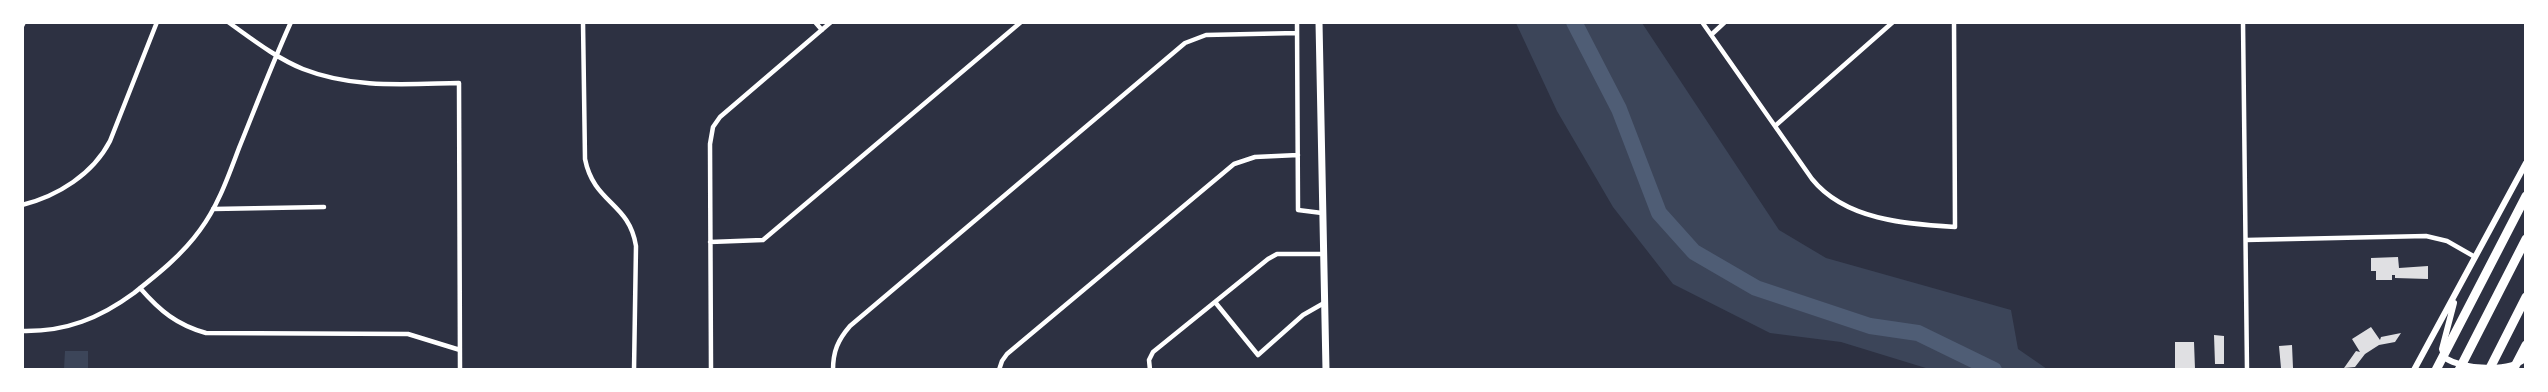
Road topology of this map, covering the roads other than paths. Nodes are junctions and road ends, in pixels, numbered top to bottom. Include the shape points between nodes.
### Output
1 (24, 22) edge
2 (158, 22) edge
3 (228, 22) edge
4 (291, 22) edge
5 (583, 22) edge
6 (815, 22) edge
7 (831, 22) edge
8 (1021, 22) edge
9 (1296, 22) edge
10 (1319, 22) edge
11 (1702, 22) edge
12 (1725, 22) edge
13 (1893, 22) edge
14 (1954, 22) edge
15 (2243, 22) edge
16 (22, 26) edge
17 (822, 30) junction
18 (1297, 33) junction
19 (1711, 35) junction
20 (276, 55) junction
21 (1775, 126) junction
22 (1298, 154) junction
23 (2526, 163) edge
24 (2526, 196) edge
25 (22, 205) edge
26 (324, 207) dead end
27 (213, 209) junction
28 (1322, 213) junction
29 (2526, 239) edge
30 (2246, 240) junction
31 (710, 242) junction
32 (1323, 254) junction
33 (2475, 257) junction
34 (140, 288) junction
35 (2457, 289) junction
36 (2526, 297) edge
37 (1215, 302) junction
38 (1324, 303) junction
39 (22, 332) edge
40 (2526, 345) edge
41 (460, 350) junction
42 (2526, 358) edge
43 (460, 370) edge
44 (634, 370) edge
45 (711, 370) edge
46 (833, 370) edge
47 (999, 370) edge
48 (1150, 370) edge
49 (1326, 370) edge
50 (2247, 370) edge
51 (2414, 370) edge
52 (2436, 370) edge
53 (2459, 370) edge
54 (2489, 370) edge
55 (2514, 370) edge

1 - 16 street
2 - 25 street via 102,156 72,183
3 - 20 street
4 - 20 street
5 - 44 street via 585,159 588,174 599,192 626,216 633,228 636,246
6 - 17 street
7 - 17 street
8 - 31 street via 772,233 755,242
9 - 18 street
10 - 28 main road
11 - 19 street
12 - 19 street
13 - 21 street
14 - 21 street via 1956,227 1914,223 1857,211 1840,204 1819,187
15 - 30 street
17 - 31 street via 720,117 713,127 710,144
18 - 22 street
18 - 46 street via 1206,35 1185,43 850,326 835,351
19 - 21 street
20 - 27 street
20 - 41 street via 302,68 348,81 371,84 459,83
22 - 28 street via 1298,210
22 - 47 street via 1255,157 1234,164 1007,354
23 - 33 main road
24 - 52 highway
26 - 27 street
27 - 34 street via 187,246
28 - 32 main road
29 - 53 highway
30 - 33 street via 2426,236 2447,241
30 - 50 street
31 - 45 street
32 - 37 street via 1277,254
32 - 38 main road
33 - 35 main road
34 - 39 street via 109,310 81,324
34 - 41 street via 158,309 173,320 206,332 408,334
35 - 42 main road via 2442,349 2445,358 2456,365 2507,368 2520,364
35 - 51 main road
36 - 54 highway
37 - 38 street via 1258,354 1303,314
37 - 48 street via 1153,352
38 - 49 main road
40 - 55 highway
41 - 43 street

